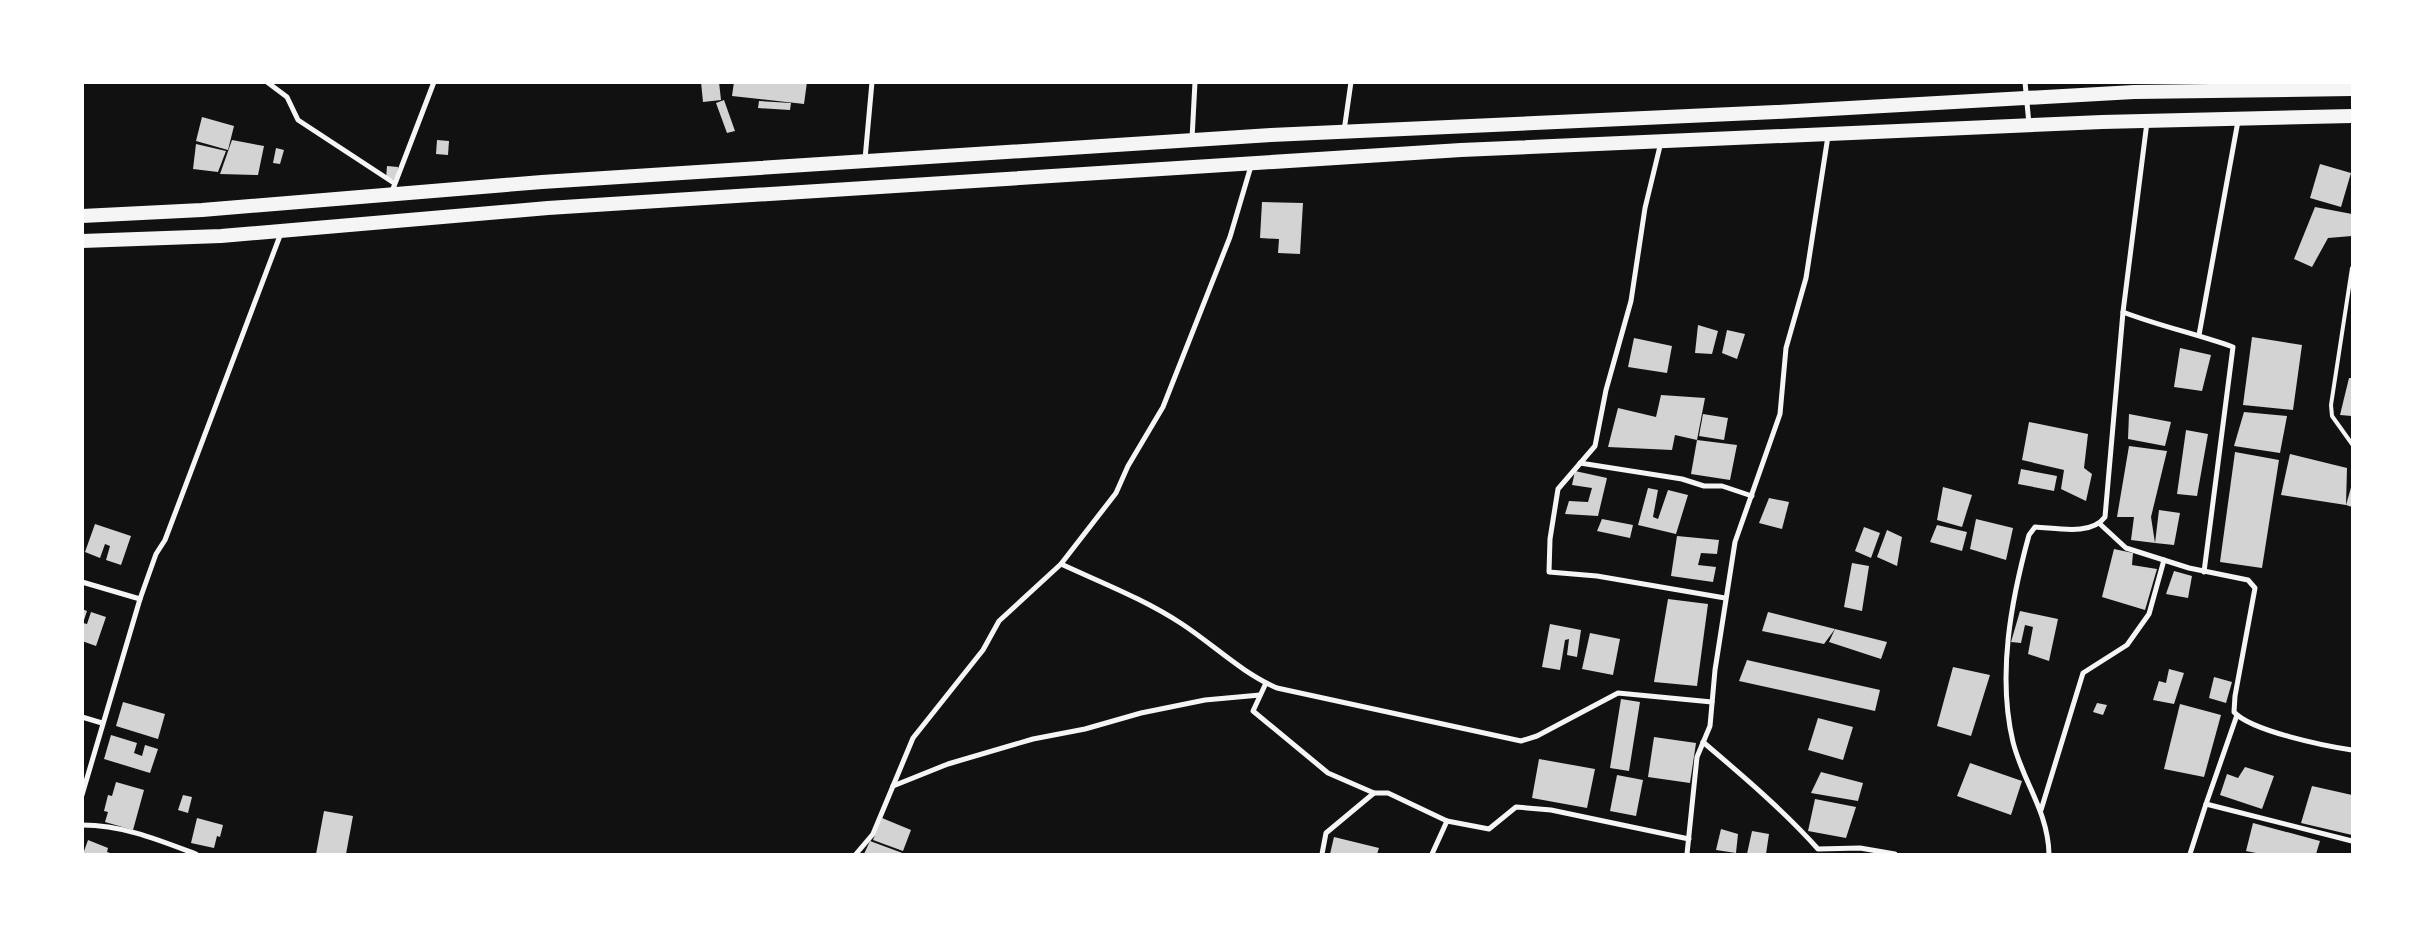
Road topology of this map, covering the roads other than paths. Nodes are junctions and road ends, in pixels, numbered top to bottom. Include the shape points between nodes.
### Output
1 (267, 82) edge
2 (434, 82) edge
3 (872, 82) edge
4 (1195, 82) edge
5 (1350, 82) edge
6 (2025, 82) edge
7 (2304, 86) edge
8 (2352, 89) edge
9 (2026, 98) junction
10 (2352, 116) edge
11 (2239, 117) junction
12 (2148, 120) junction
13 (2029, 126) junction
14 (1344, 131) junction
15 (1828, 135) junction
16 (1192, 140) junction
17 (1661, 142) junction
18 (865, 162) junction
19 (1252, 163) junction
20 (392, 188) junction
21 (82, 216) edge
22 (282, 230) junction
23 (82, 241) edge
24 (2352, 268) edge
25 (2123, 312) junction
26 (2199, 334) junction
27 (2352, 444) edge
28 (1580, 463) junction
29 (1752, 496) junction
30 (2100, 524) junction
31 (2164, 560) junction
32 (1061, 564) junction
33 (2204, 572) junction
34 (82, 582) edge
35 (1725, 598) junction
36 (140, 599) junction
37 (1266, 684) junction
38 (1260, 695) junction
39 (1712, 702) junction
40 (2237, 715) junction
41 (82, 717) edge
42 (102, 723) junction
43 (1703, 742) junction
44 (2352, 750) edge
45 (893, 786) junction
46 (1374, 793) junction
47 (82, 795) edge
48 (2206, 804) junction
49 (2041, 810) junction
50 (1447, 821) junction
51 (82, 825) edge
52 (1688, 838) junction
53 (2352, 841) edge
54 (196, 854) edge
55 (856, 854) edge
56 (1322, 854) edge
57 (1432, 854) edge
58 (1687, 854) edge
59 (1896, 854) edge
60 (2049, 854) edge
61 (2190, 854) edge

1 - 20 street via 287,97 298,120
2 - 20 street
3 - 18 street
4 - 16 street
5 - 14 street
6 - 9 street
7 - 8 highway
7 - 9 highway
9 - 13 street
9 - 14 highway
10 - 11 highway
11 - 12 highway
11 - 26 street
12 - 13 highway
12 - 25 street
13 - 15 highway
14 - 16 highway
15 - 17 highway
15 - 29 street via 1806,278 1786,348 1780,414
16 - 18 highway
17 - 19 highway
17 - 28 street via 1645,208 1631,301 1606,390 1595,446
18 - 20 highway
19 - 22 highway via 548,208
19 - 32 street via 1230,237 1163,408 1128,466 1116,493
20 - 21 highway via 202,210
22 - 23 highway via 221,236
22 - 36 street
24 - 27 lane via 2331,404 2332,416
25 - 26 street via 2156,325
25 - 30 street via 2105,517
26 - 33 street via 2233,347
28 - 29 street via 1682,479 1704,486 1722,486
28 - 35 street via 1558,489 1550,539 1549,572 1597,576
29 - 35 street via 1735,542
30 - 31 street via 2126,548
30 - 49 street via 2088,529 2035,527 2028,535 2024,552 2008,637 2005,678 2013,742
31 - 33 street
31 - 49 street via 2150,614 2127,645 2083,672
32 - 37 street via 1147,602
32 - 45 street via 999,621 983,650 914,738
33 - 40 street via 2248,580 2255,588 2235,696 2234,712
34 - 36 street
35 - 39 street
36 - 42 street
37 - 38 street
37 - 39 street via 1521,741 1537,736 1618,693
38 - 45 street via 1205,700 1033,739 948,764
38 - 46 street via 1252,711 1290,745 1328,773
39 - 43 street via 1710,726
40 - 44 street via 2250,723 2294,737
40 - 48 street
41 - 42 street
42 - 47 street
43 - 52 street via 1697,757
43 - 59 street via 1755,786 1818,849 1860,848
45 - 55 street via 873,834
46 - 50 street via 1388,793
46 - 56 street via 1326,833
48 - 53 street
48 - 61 street
49 - 60 street
50 - 52 street via 1489,829 1516,807 1551,810
50 - 57 street
51 - 54 street via 107,825
52 - 58 street

